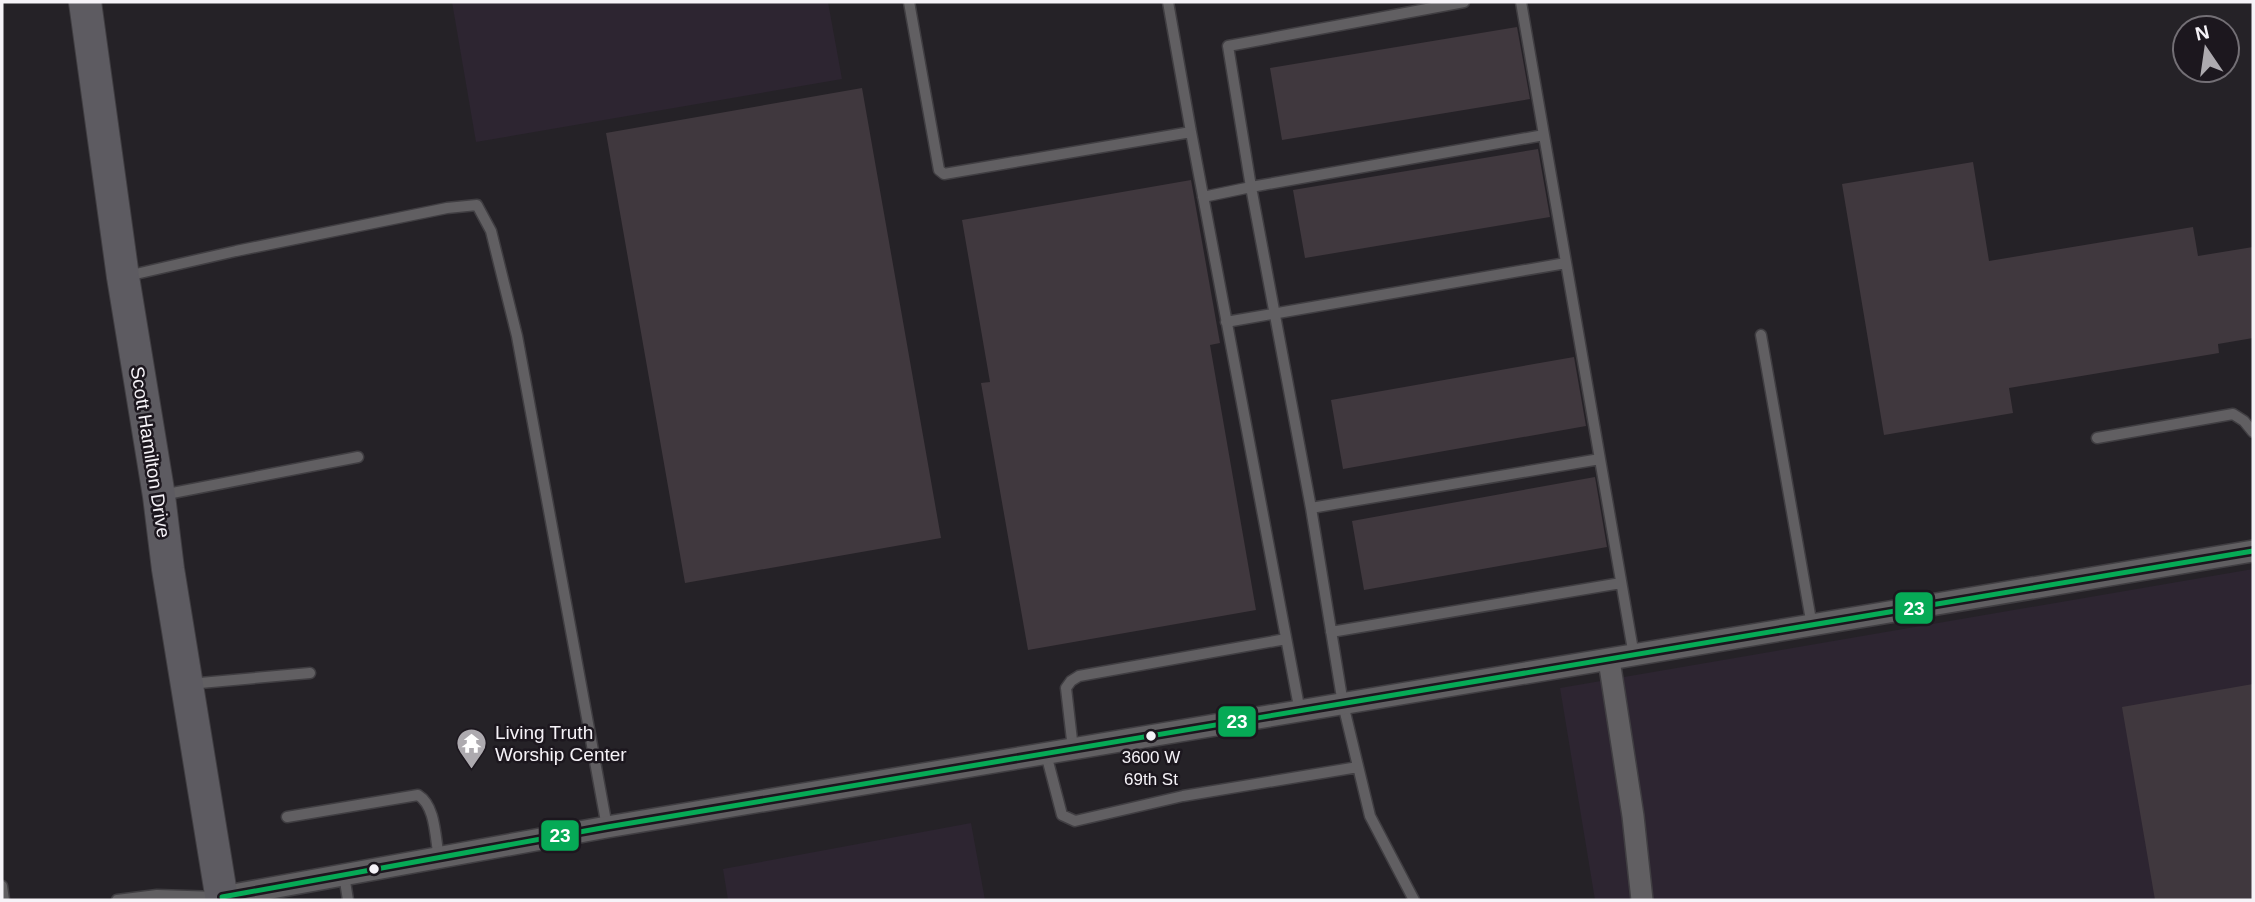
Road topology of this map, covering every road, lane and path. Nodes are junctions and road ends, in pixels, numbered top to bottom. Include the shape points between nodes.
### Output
1 (86, 2) edge
2 (909, 2) edge
3 (1168, 2) edge
4 (1464, 2) edge
5 (1521, 2) edge
6 (1191, 132) junction
7 (1544, 135) junction
8 (1251, 187) junction
9 (1203, 197) junction
10 (1566, 263) junction
11 (123, 277) junction
12 (1274, 314) junction
13 (1226, 322) junction
14 (1761, 335) dead end
15 (2253, 432) edge
16 (2097, 438) dead end
17 (358, 457) dead end
18 (1600, 458) junction
19 (159, 496) junction
20 (1311, 508) junction
21 (2253, 551) edge
22 (1622, 583) junction
23 (1812, 625) junction
24 (1331, 632) junction
25 (1286, 639) junction
26 (1634, 656) junction
27 (1609, 660) junction
28 (310, 673) dead end
29 (186, 684) junction
30 (1343, 704) junction
31 (1300, 712) junction
32 (1073, 749) junction
33 (1046, 754) junction
34 (1358, 767) junction
35 (287, 817) dead end
36 (607, 827) junction
37 (439, 858) junction
38 (344, 874) junction
39 (2, 886) edge
40 (219, 899) edge
41 (4, 900) edge
42 (117, 900) edge
43 (348, 900) edge
44 (1414, 900) edge
45 (1642, 900) edge

1 - 11 street, Scott Hamilton Drive
2 - 6 lane via 939,170 944,174
3 - 6 lane
4 - 8 lane via 1228,46
5 - 7 lane
6 - 9 lane
7 - 8 lane
7 - 10 lane
8 - 9 lane
8 - 12 lane
9 - 13 lane
10 - 12 lane
10 - 18 lane
11 - 19 street, Scott Hamilton Drive
11 - 36 lane via 477,205 491,231 517,336
12 - 13 lane
12 - 20 lane
13 - 25 lane
14 - 23 lane
15 - 16 lane via 2233,414
17 - 19 lane
18 - 20 lane
18 - 22 lane
19 - 29 street, Scott Hamilton Drive
20 - 24 lane
21 - 23 street
22 - 24 lane
22 - 26 lane
23 - 26 street
24 - 30 lane
25 - 31 lane
25 - 32 lane via 1079,676 1066,688
26 - 27 street
27 - 30 street
27 - 45 street
28 - 29 lane
29 - 40 street, Scott Hamilton Drive
30 - 31 street
30 - 34 lane
31 - 32 street
32 - 33 street
33 - 34 lane via 1062,815 1076,821 1183,796
33 - 36 street
34 - 44 lane via 1370,816
35 - 37 lane via 418,795 430,808
36 - 37 street
37 - 38 street
38 - 40 street
38 - 43 lane
39 - 41 lane
40 - 42 lane via 157,895

